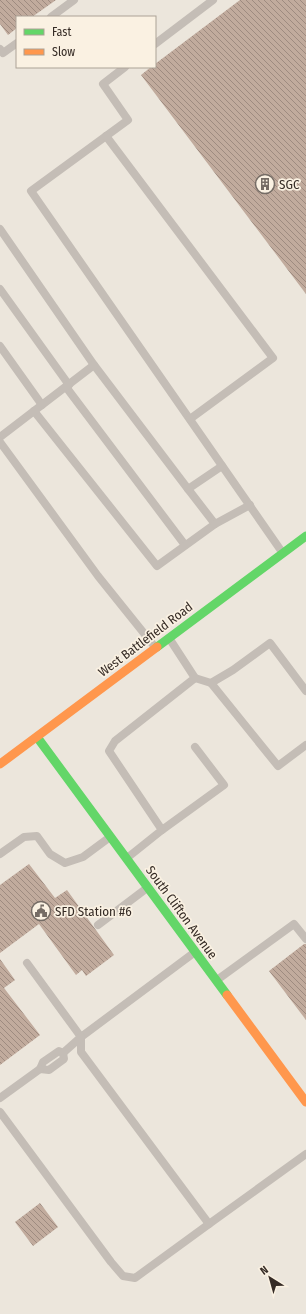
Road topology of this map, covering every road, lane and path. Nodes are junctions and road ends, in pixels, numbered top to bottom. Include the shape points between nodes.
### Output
1 (74, 0) edge
2 (213, 0) edge
3 (52, 16) edge
4 (156, 43) edge
5 (16, 44) edge
6 (0, 49) edge
7 (124, 68) edge
8 (106, 136) junction
9 (0, 229) edge
10 (0, 289) edge
11 (0, 346) edge
12 (94, 365) junction
13 (68, 386) junction
14 (42, 405) junction
15 (34, 411) junction
16 (190, 419) junction
17 (0, 437) edge
18 (0, 442) edge
19 (222, 466) junction
20 (188, 489) junction
21 (250, 505) junction
22 (215, 524) junction
23 (306, 536) edge
24 (185, 546) junction
25 (283, 553) junction
26 (168, 638) junction
27 (155, 647) junction
28 (194, 678) junction
29 (211, 683) junction
30 (306, 691) edge
31 (37, 737) junction
32 (306, 745) edge
33 (195, 747) dead end
34 (0, 764) edge
35 (162, 830) junction
36 (110, 836) junction
37 (0, 854) edge
38 (127, 858) junction
39 (148, 887) junction
40 (98, 925) dead end
41 (306, 939) edge
42 (195, 952) junction
43 (26, 963) dead end
44 (217, 981) junction
45 (81, 1036) junction
46 (0, 1098) edge
47 (306, 1102) edge
48 (0, 1112) edge
49 (306, 1154) edge
50 (209, 1224) junction

1 - 3 lane
2 - 4 lane
5 - 6 lane via 3,53
7 - 8 lane via 103,84 128,120
8 - 16 lane via 31,191
8 - 16 lane via 273,358
9 - 12 lane
10 - 13 lane
11 - 14 lane
12 - 13 lane
12 - 20 lane
13 - 14 lane
13 - 24 lane
14 - 15 lane
15 - 17 lane
15 - 24 lane via 157,566
16 - 19 lane
18 - 27 lane via 98,576
19 - 20 lane
19 - 21 lane
20 - 22 lane
21 - 22 lane
21 - 25 lane
22 - 24 lane
23 - 25 street, West Battlefield Road
25 - 26 street, West Battlefield Road
26 - 27 street, West Battlefield Road
26 - 28 lane
27 - 31 street, West Battlefield Road
28 - 29 lane
28 - 35 lane via 115,740 109,751
29 - 30 lane via 270,643
29 - 32 lane via 278,766
31 - 34 street, West Battlefield Road
31 - 36 street, South Clifton Avenue
33 - 35 lane via 224,785
35 - 38 lane
36 - 37 lane via 83,857 65,863 50,854 37,836 24,837
36 - 38 street, South Clifton Avenue
38 - 39 street, South Clifton Avenue
39 - 40 lane
39 - 42 street, South Clifton Avenue
41 - 44 lane via 294,924
42 - 44 street, South Clifton Avenue
42 - 45 lane
43 - 45 lane
44 - 47 street, South Clifton Avenue
45 - 46 lane via 63,1053 59,1050 43,1062 40,1069
45 - 50 lane via 81,1052
48 - 50 lane via 123,1276 135,1278
49 - 50 lane

